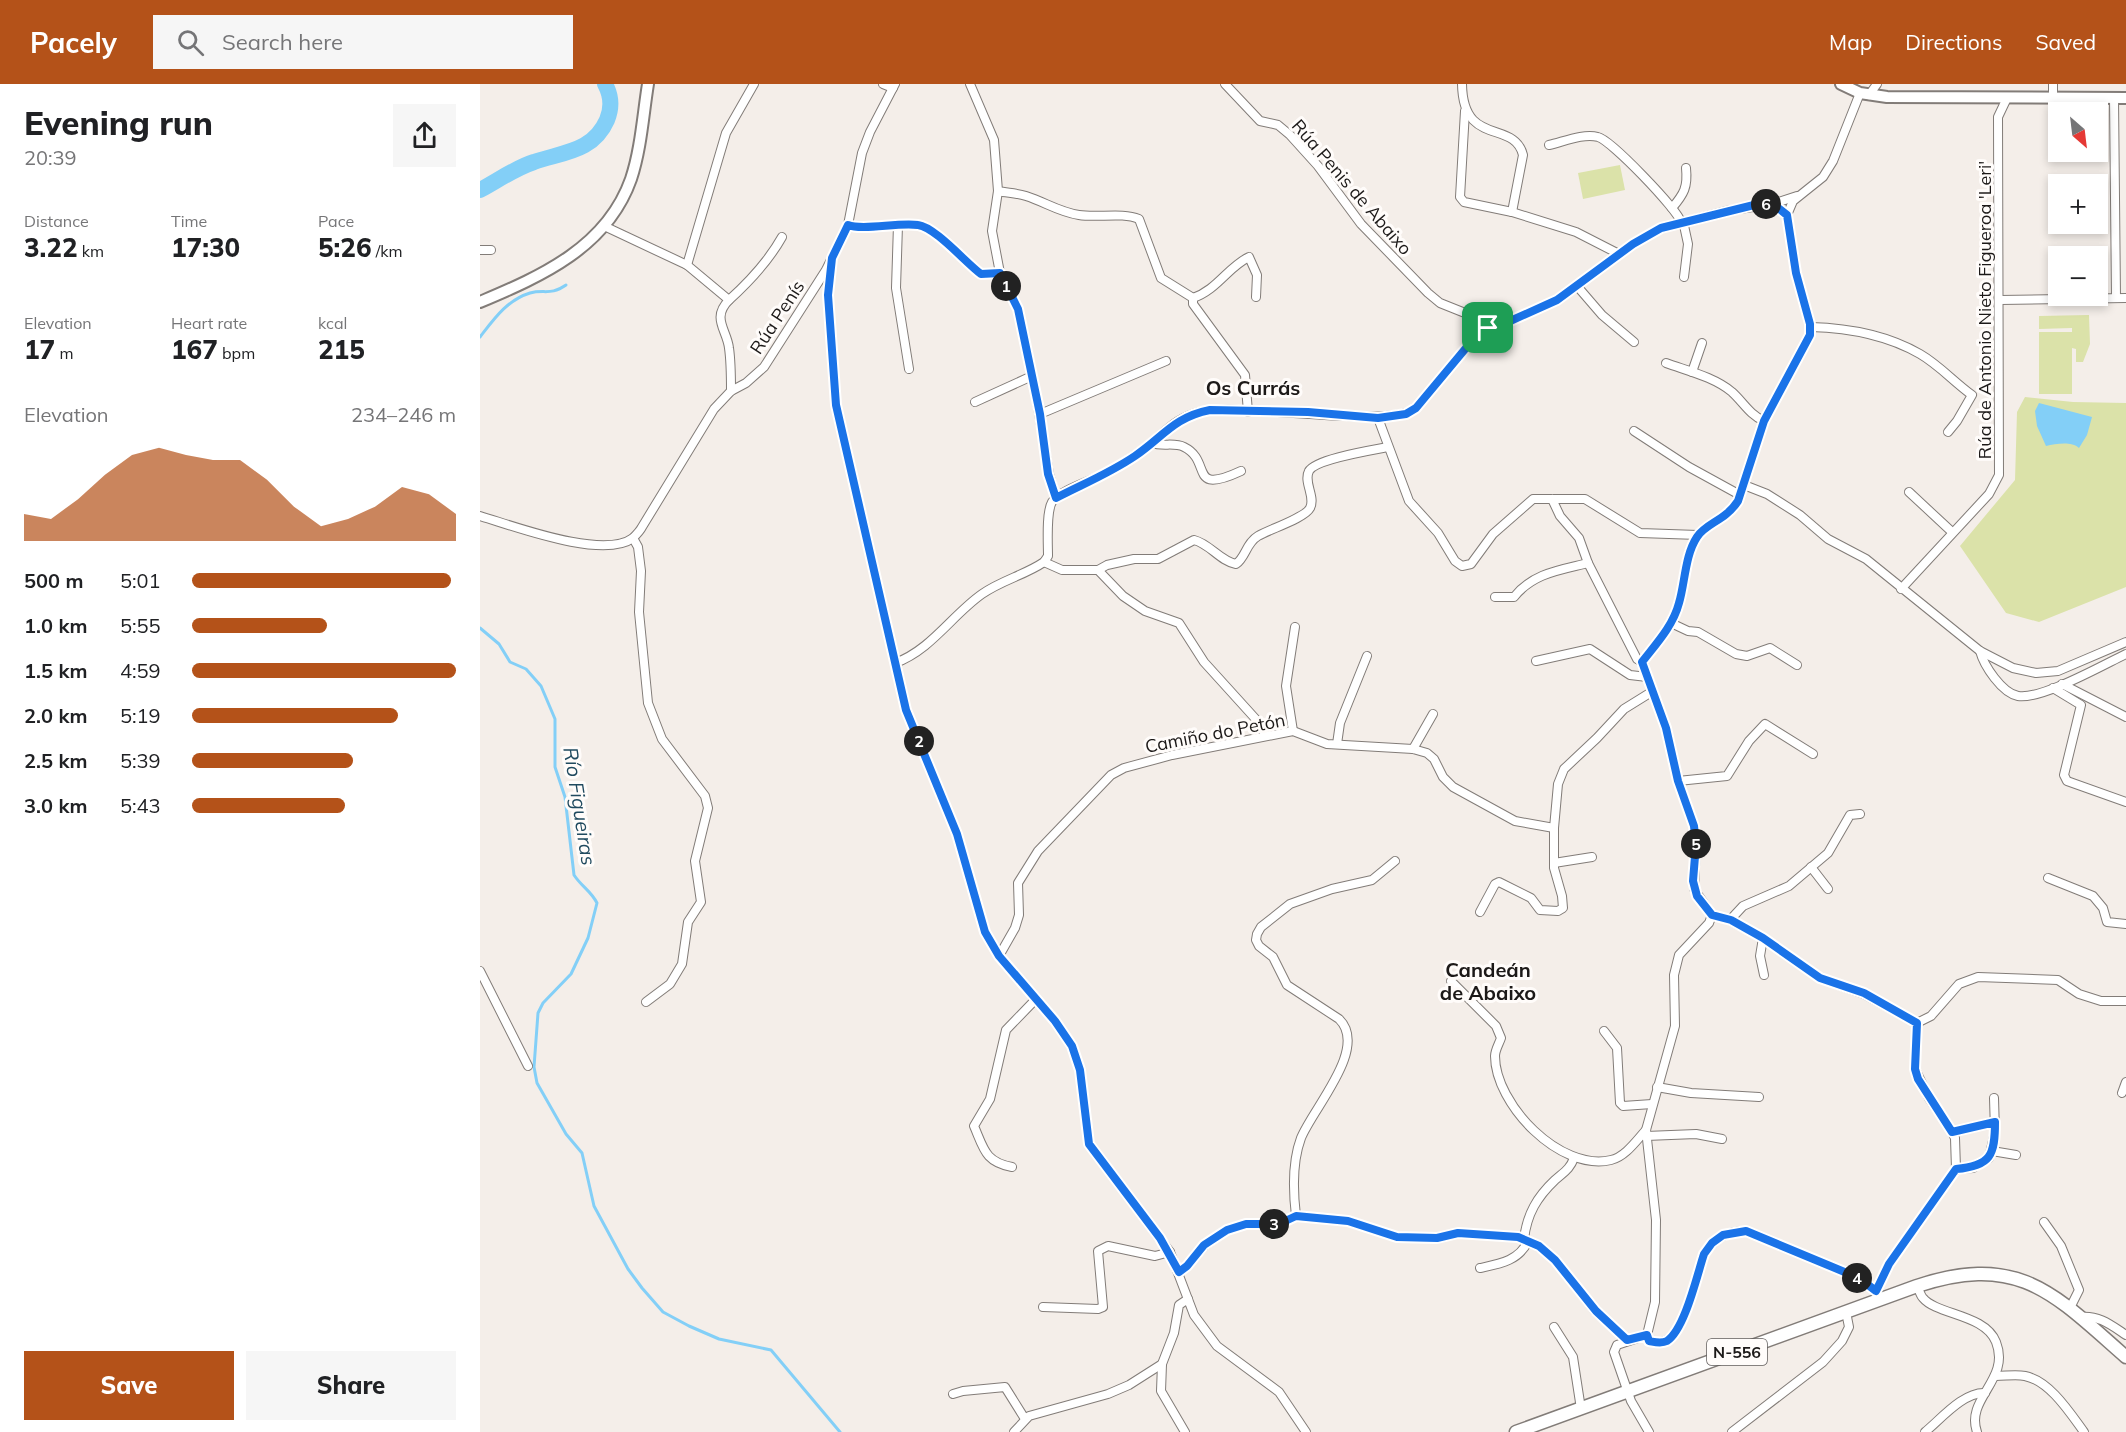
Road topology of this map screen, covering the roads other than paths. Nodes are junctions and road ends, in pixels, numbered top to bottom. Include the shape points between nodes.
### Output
1 (648, 84) edge
2 (754, 84) edge
3 (883, 84) edge
4 (970, 84) edge
5 (1225, 84) edge
6 (1462, 84) edge
7 (1840, 84) edge
8 (1877, 84) edge
9 (2053, 84) edge
10 (894, 86) edge
11 (1865, 94) junction
12 (2007, 98) junction
13 (2053, 98) junction
14 (2120, 98) edge
15 (1466, 111) junction
16 (1482, 128) junction
17 (1464, 140) junction
18 (1549, 145) dead end
19 (1686, 168) dead end
20 (998, 191) junction
21 (1798, 195) junction
22 (1773, 204) junction
23 (1672, 207) junction
24 (1512, 212) junction
25 (1787, 215) junction
26 (1682, 222) junction
27 (848, 225) junction
28 (898, 225) junction
29 (604, 226) junction
30 (782, 237) dead end
31 (480, 250) edge
32 (491, 250) dead end
33 (1618, 254) junction
34 (832, 258) junction
35 (687, 265) junction
36 (1000, 273) junction
37 (1684, 277) dead end
38 (1577, 286) junction
39 (1256, 297) dead end
40 (1193, 298) junction
41 (2116, 298) junction
42 (2126, 298) edge
43 (729, 300) junction
44 (2000, 300) junction
45 (480, 302) edge
46 (1811, 327) junction
47 (1488, 328) junction
48 (1634, 342) dead end
49 (1702, 343) dead end
50 (1166, 361) dead end
51 (1666, 363) dead end
52 (909, 369) dead end
53 (1692, 372) junction
54 (1032, 376) junction
55 (731, 391) junction
56 (975, 402) dead end
57 (1248, 412) junction
58 (1040, 414) junction
59 (1378, 418) junction
60 (1764, 421) junction
61 (1634, 431) dead end
62 (1948, 432) dead end
63 (1152, 443) junction
64 (1388, 447) junction
65 (1241, 471) dead end
66 (1744, 485) junction
67 (1909, 492) dead end
68 (1740, 495) junction
69 (1056, 498) junction
70 (1552, 499) junction
71 (480, 516) edge
72 (1952, 532) junction
73 (1698, 535) junction
74 (633, 538) junction
75 (1044, 562) junction
76 (1588, 563) junction
77 (1098, 570) junction
78 (1901, 589) junction
79 (1495, 597) dead end
80 (1671, 623) junction
81 (1295, 627) dead end
82 (2126, 642) edge
83 (1980, 651) junction
84 (2126, 654) edge
85 (1367, 656) dead end
86 (1536, 661) dead end
87 (1642, 662) junction
88 (895, 663) junction
89 (1797, 665) dead end
90 (1647, 678) junction
91 (2062, 684) junction
92 (2053, 688) junction
93 (1653, 691) junction
94 (1433, 714) dead end
95 (2126, 717) edge
96 (1293, 731) junction
97 (1265, 736) junction
98 (1337, 744) junction
99 (1413, 749) junction
100 (1813, 754) dead end
101 (1678, 781) junction
102 (2126, 802) edge
103 (1860, 814) dead end
104 (1554, 828) junction
105 (1592, 858) dead end
106 (1395, 861) dead end
107 (1554, 863) junction
108 (1811, 867) junction
109 (2048, 878) dead end
110 (1828, 890) dead end
111 (1480, 912) dead end
112 (1712, 915) junction
113 (1731, 920) junction
114 (2126, 924) edge
115 (1763, 938) junction
116 (999, 956) junction
117 (480, 971) edge
118 (1764, 975) dead end
119 (1451, 981) dead end
120 (1036, 999) junction
121 (2126, 1001) edge
122 (646, 1002) dead end
123 (1917, 1023) junction
124 (1604, 1031) dead end
125 (528, 1066) dead end
126 (2126, 1082) edge
127 (1657, 1087) junction
128 (2122, 1094) dead end
129 (1759, 1097) dead end
130 (1994, 1098) dead end
131 (1652, 1104) junction
132 (1995, 1122) junction
133 (1952, 1132) junction
134 (1646, 1133) junction
135 (1722, 1139) dead end
136 (1992, 1151) junction
137 (2016, 1155) dead end
138 (1574, 1158) junction
139 (1012, 1167) dead end
140 (1956, 1169) junction
141 (1296, 1216) junction
142 (2044, 1222) dead end
143 (1526, 1240) junction
144 (1170, 1252) junction
145 (1480, 1268) dead end
146 (1179, 1272) junction
147 (1917, 1286) junction
148 (1877, 1295) junction
149 (1188, 1299) junction
150 (1044, 1307) dead end
151 (2070, 1308) junction
152 (1846, 1312) junction
153 (2080, 1317) junction
154 (1554, 1328) dead end
155 (1647, 1335) junction
156 (2126, 1335) edge
157 (1627, 1340) junction
158 (2126, 1357) edge
159 (1162, 1365) junction
160 (1996, 1376) junction
161 (1628, 1392) junction
162 (1985, 1393) junction
163 (953, 1394) dead end
164 (1581, 1409) junction
165 (1025, 1426) edge
166 (1014, 1432) edge
167 (1185, 1432) edge
168 (1306, 1432) edge
169 (1516, 1432) edge
170 (1649, 1432) edge
171 (1732, 1432) edge
172 (1925, 1432) edge
173 (1977, 1432) edge
174 (2084, 1432) edge

1 - 29 main road via 632,176 617,210
2 - 35 street via 726,133
3 - 10 street
4 - 20 street via 994,140
5 - 47 street, Rúa Penis de Abaixo via 1260,121 1278,125 1290,135 1361,224 1428,293
6 - 15 street
7 - 11 main road
8 - 11 street
9 - 13 street
10 - 27 street, Rúa Penís via 862,153
11 - 12 main road
11 - 21 street via 1823,177
12 - 13 main road
12 - 44 street, Rúa de Antonio Nieto Figueroa 'Leri' via 1998,117
13 - 14 main road
14 - 41 street
15 - 16 street
15 - 17 street
16 - 17 street
16 - 24 street via 1510,138 1521,147 1523,155
17 - 24 street via 1460,197 1469,205
18 - 23 street via 1600,137 1617,147
19 - 23 street via 1685,193
20 - 36 street via 992,231
20 - 40 street via 1026,196 1054,210 1079,215 1131,215 1139,219 1161,278
21 - 22 street
21 - 25 street
22 - 25 street
22 - 26 street
23 - 26 street
24 - 33 street via 1576,232
25 - 46 street via 1796,273
26 - 33 street via 1661,228
26 - 37 street via 1688,244
27 - 28 street
27 - 34 street, Rúa Penís
28 - 36 street via 921,225 981,274
28 - 52 street via 896,288
29 - 35 street
29 - 45 main road via 572,256
30 - 43 street via 772,255
31 - 32 street
33 - 38 street
34 - 55 street, Rúa Penís via 777,350 746,383
34 - 88 street via 828,295 836,405
35 - 43 street
36 - 54 street via 1018,309
38 - 47 street via 1541,309
38 - 48 street via 1602,315
39 - 40 street via 1257,275 1249,257 1220,282
40 - 57 street via 1193,304 1245,375
41 - 42 street
41 - 44 street
43 - 55 street via 720,316 721,330 729,346
44 - 72 street, Rúa de Antonio Nieto Figueroa 'Leri' via 1999,475 1989,494
46 - 60 street via 1806,345
46 - 62 street via 1851,330 1886,339 1920,354 1949,376 1972,395
47 - 59 street via 1471,342 1411,412
49 - 53 street
50 - 58 street
51 - 53 street
53 - 60 street via 1730,391 1747,411
54 - 56 street
54 - 58 street
55 - 74 street, Rúa Penís via 714,409
57 - 59 street
57 - 63 street via 1197,413 1168,427
58 - 69 street via 1048,474
59 - 64 street
60 - 66 street
61 - 68 street
63 - 65 street via 1184,447 1193,453 1208,479
63 - 69 street via 1104,475
64 - 70 street via 1409,501 1462,566 1471,564 1493,534 1527,501
64 - 77 street via 1313,467 1308,476 1310,509 1255,537 1236,564 1206,543 1194,540 1158,559 1134,559
66 - 68 street
66 - 78 street via 1800,515 1828,539 1875,566
67 - 72 street
68 - 73 street via 1731,512
69 - 75 street via 1050,510 1048,556
70 - 73 street via 1585,499 1640,533
70 - 76 street via 1560,516 1579,538
71 - 74 street via 568,542 601,545
72 - 78 street, Rúa de Antonio Nieto Figueroa 'Leri'
73 - 80 street
74 - 122 street via 641,571 639,612 648,703 662,739 705,796 708,808 695,861 701,902 688,922 682,964 670,984
75 - 77 street via 1062,570
75 - 88 street via 980,595 916,652
76 - 79 street via 1542,575 1514,597
76 - 87 street
77 - 97 street via 1123,596 1145,611 1179,623 1197,653 1262,726
78 - 83 street
80 - 87 street
80 - 89 street via 1698,632 1736,654 1747,656 1770,648
81 - 96 street via 1286,686
82 - 83 street via 2076,666 2047,672 2013,668
83 - 92 street via 1986,666 2016,696
84 - 91 street
85 - 98 street via 1340,723
86 - 90 street via 1590,649 1630,675
87 - 90 street
88 - 116 street via 906,710 957,834 985,932
90 - 93 street
91 - 92 street
91 - 95 street
92 - 102 street via 2081,705 2064,775 2067,781
93 - 101 street
93 - 104 street via 1624,709 1564,769 1558,783
94 - 99 street
96 - 97 street, Camiño do Petón
96 - 98 street, Camiño do Petón
97 - 116 street, Camiño do Petón via 1172,755 1111,775 1038,851 1018,883 1018,915
98 - 99 street, Camiño do Petón
99 - 104 street, Camiño do Petón via 1434,759 1453,787 1515,821
100 - 101 street via 1765,724 1727,776
101 - 112 street via 1694,826 1694,889
103 - 108 street via 1850,815 1832,848
104 - 107 street
105 - 107 street
106 - 141 street via 1372,880 1332,888 1290,904 1257,934 1259,946 1273,957 1287,985 1339,1019 1349,1037 1335,1077 1301,1138 1294,1172
107 - 111 street via 1563,908 1540,910 1531,898 1499,882
108 - 110 street
108 - 113 street via 1790,886 1743,906
109 - 114 street via 2093,896 2103,908 2107,922
112 - 113 street
112 - 127 street via 1680,955 1674,975 1675,1026
113 - 115 street
115 - 118 street via 1760,956
115 - 123 street via 1820,978 1864,993
116 - 120 street
117 - 125 street
119 - 138 street via 1496,1026 1501,1038 1495,1054 1498,1078 1507,1097 1551,1145
120 - 139 street via 1005,1030 990,1099 974,1126 988,1157 998,1165
120 - 144 street via 1072,1046 1080,1070 1089,1144
121 - 123 street via 2101,1001 2079,994 2058,980 1977,977 1959,984 1931,1016
123 - 133 street via 1918,1079
124 - 131 street via 1617,1048 1620,1103
126 - 128 street
127 - 129 street
127 - 131 street
130 - 132 street
131 - 134 street
132 - 133 street
132 - 136 street
133 - 140 street
134 - 135 street
134 - 138 street via 1611,1160
134 - 155 street via 1656,1220 1655,1302
136 - 137 street
136 - 140 street via 1982,1164
138 - 143 street via 1571,1168 1535,1201 1526,1225
140 - 148 street via 1889,1264
141 - 143 street via 1348,1221 1397,1237 1437,1238 1458,1233
141 - 146 street via 1279,1224 1246,1224 1227,1230 1204,1245
142 - 151 street via 2061,1246 2079,1290
143 - 145 street via 1521,1251 1501,1265
143 - 157 street via 1555,1260 1596,1311
144 - 146 street
144 - 150 street via 1155,1256 1108,1246 1101,1248 1098,1264 1103,1307
146 - 149 street
147 - 148 main road, N-556
147 - 151 main road, N-556 via 1961,1274 1999,1274 2045,1289
147 - 160 street via 1924,1299 1981,1325 1993,1335 2000,1358
148 - 152 main road, N-556
148 - 155 street via 1859,1278 1746,1231 1734,1231 1712,1243 1704,1254 1679,1329 1659,1343 1649,1341
149 - 159 street via 1179,1305
149 - 168 street via 1194,1315 1217,1346 1279,1392
151 - 153 main road, N-556
152 - 161 main road, N-556
152 - 171 street via 1849,1327 1834,1352
153 - 156 street via 2104,1320
153 - 158 main road, N-556
154 - 164 street via 1573,1357
155 - 157 street
157 - 161 street via 1617,1345 1614,1352
159 - 165 street via 1118,1390 1029,1416
159 - 167 street via 1161,1391
160 - 162 street
160 - 174 street via 2032,1378 2051,1392
161 - 164 main road, N-556
161 - 170 street
162 - 172 street via 1964,1400
162 - 173 street via 1976,1416
163 - 165 street via 1005,1387
164 - 169 main road, N-556
165 - 166 street

